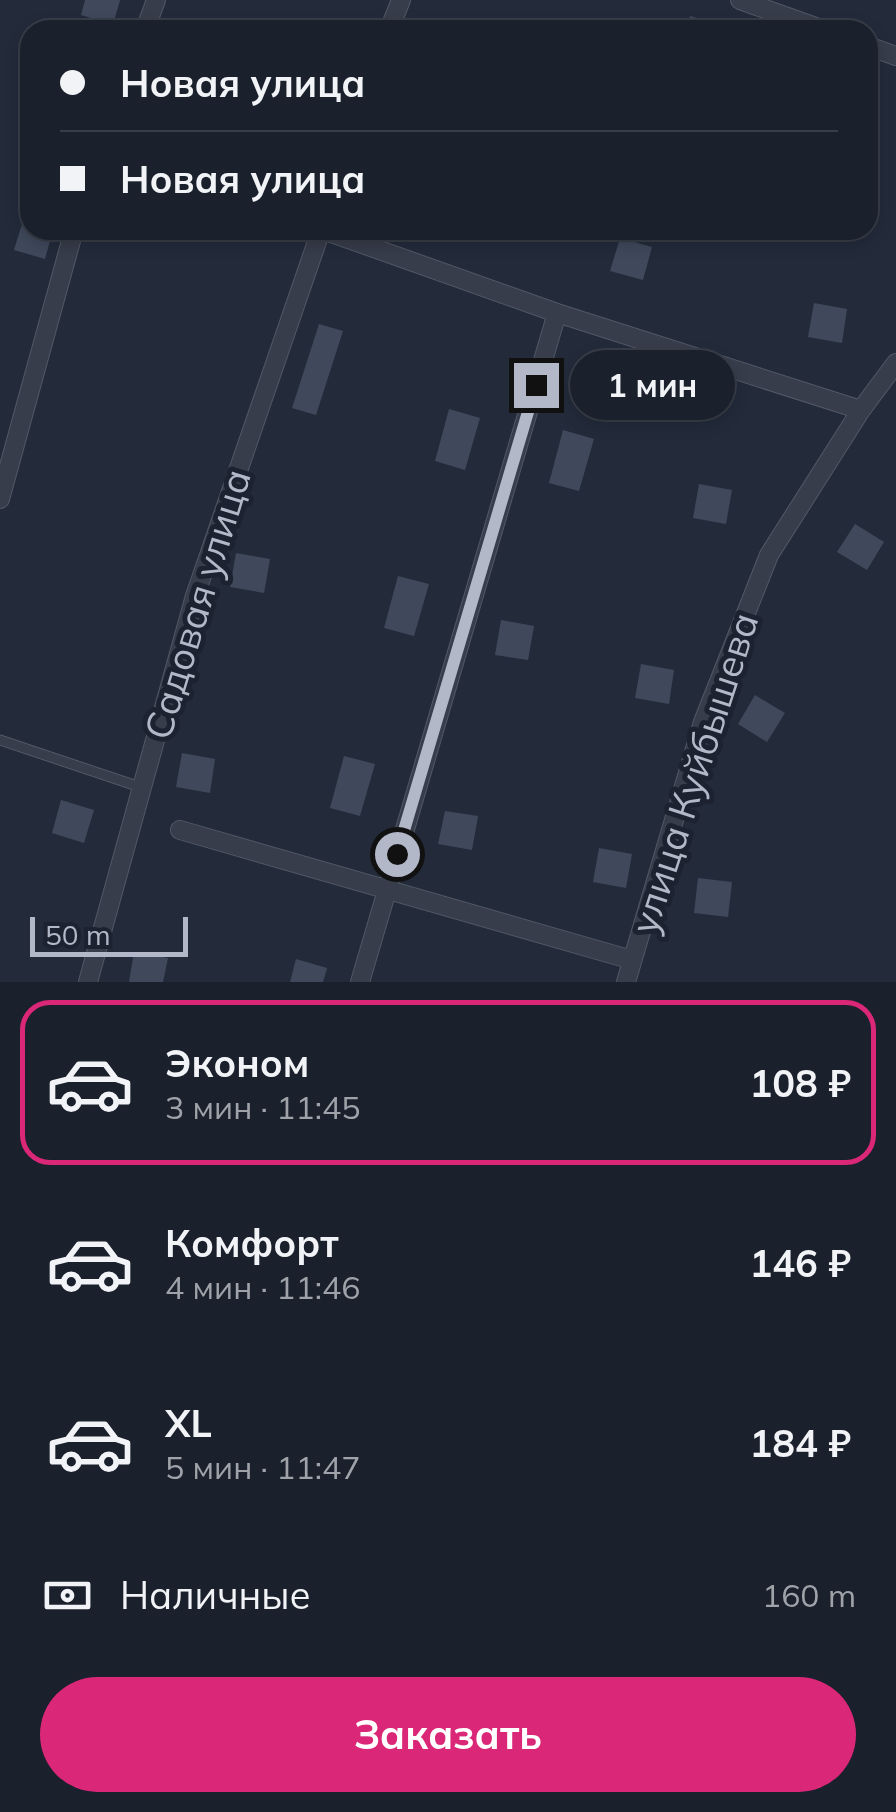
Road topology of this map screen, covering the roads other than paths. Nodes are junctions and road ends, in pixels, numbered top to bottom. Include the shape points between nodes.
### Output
1 (740, 0) edge
2 (796, 20) edge
3 (71, 240) edge
4 (319, 240) edge
5 (351, 240) edge
6 (557, 312) junction
7 (896, 363) edge
8 (861, 410) junction
9 (0, 499) edge
10 (0, 740) edge
11 (140, 787) junction
12 (180, 830) dead end
13 (386, 890) junction
14 (632, 960) junction
15 (88, 982) edge
16 (360, 982) edge
17 (626, 982) edge

1 - 2 street
3 - 9 street
4 - 11 street, Садовая улица via 195,596
5 - 6 street
6 - 8 street
6 - 13 street
7 - 8 street, улица Куйбышева
8 - 14 street, улица Куйбышева via 769,555 703,722
10 - 11 lane
11 - 15 street, Садовая улица
12 - 13 street
13 - 14 street
13 - 16 street
14 - 17 street, улица Куйбышева

